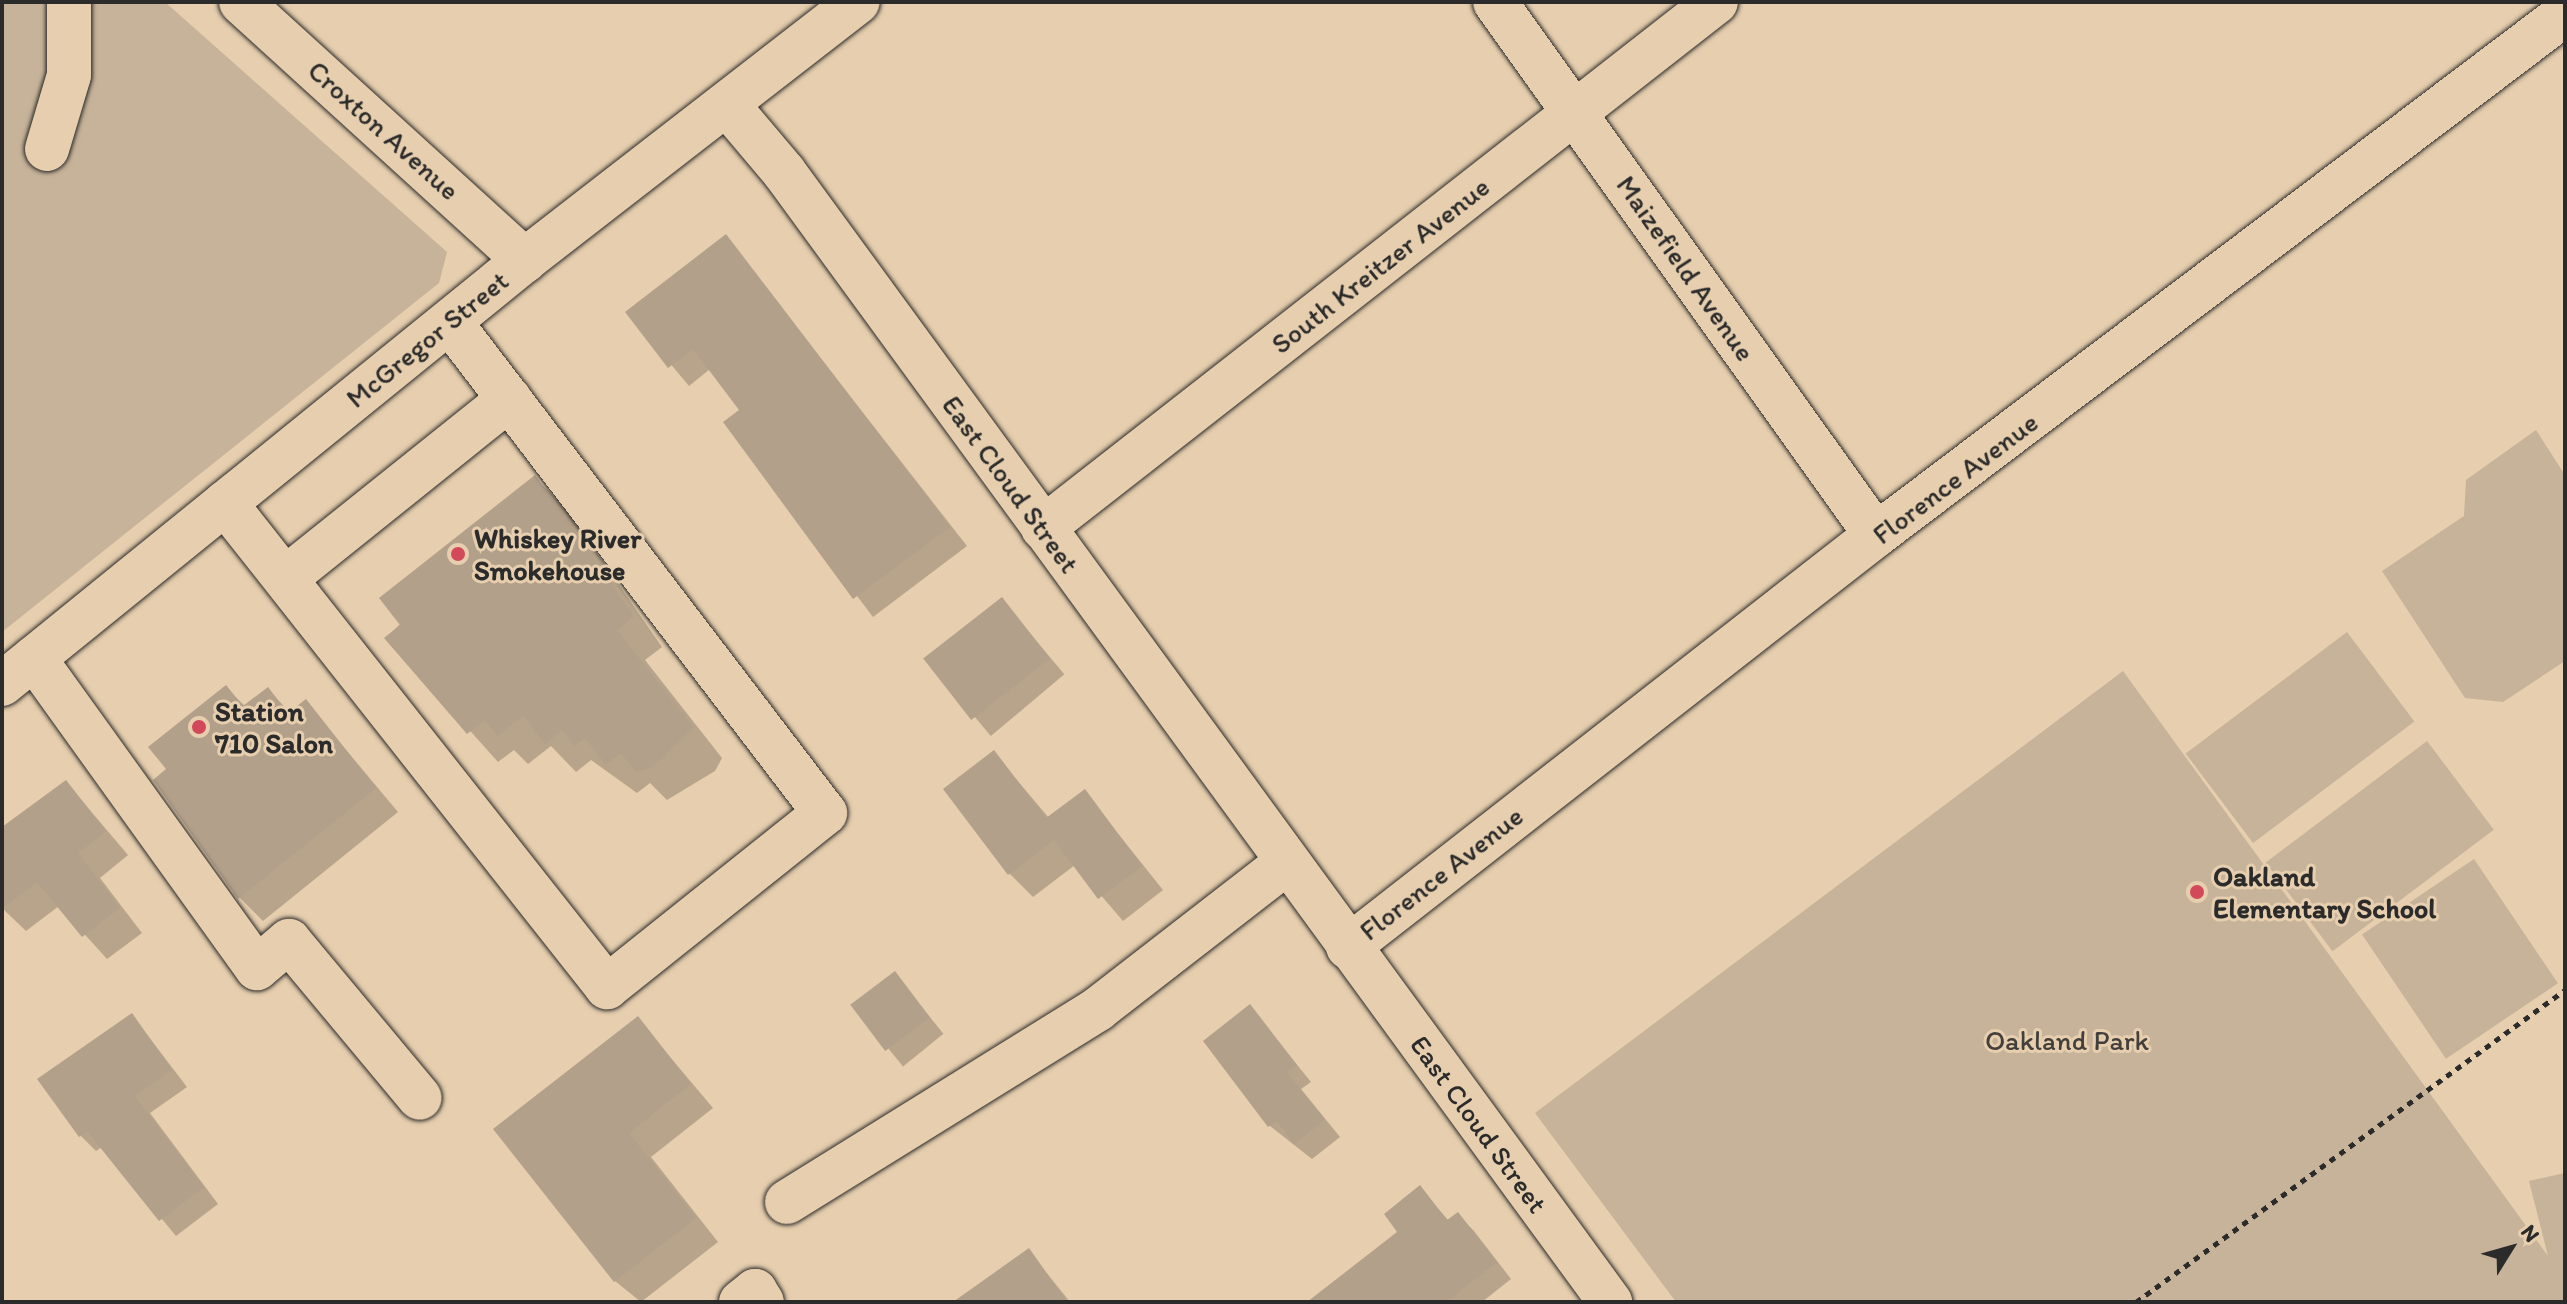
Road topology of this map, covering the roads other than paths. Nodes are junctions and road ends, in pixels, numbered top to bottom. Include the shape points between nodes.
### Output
1 (69, 2) edge
2 (241, 2) edge
3 (858, 2) edge
4 (1495, 2) edge
5 (1716, 2) edge
6 (2565, 14) edge
7 (730, 108) junction
8 (1576, 114) junction
9 (47, 149) dead end
10 (525, 260) junction
11 (450, 322) junction
12 (509, 399) junction
13 (225, 503) junction
14 (1043, 528) junction
15 (1876, 535) junction
16 (287, 577) junction
17 (18, 671) edge
18 (1286, 863) junction
19 (1348, 947) junction
20 (420, 1098) dead end
21 (787, 1202) dead end
22 (741, 1302) edge
23 (762, 1302) edge
24 (1609, 1302) edge

1 - 9 street via 69,75
2 - 10 street, Croxton Avenue
3 - 7 street, McGregor Street
4 - 8 street, Maizefield Avenue
5 - 8 street, South Kreitzer Avenue
6 - 15 street, Florence Avenue
7 - 10 street, McGregor Street
7 - 14 street, East Cloud Street
8 - 14 street, South Kreitzer Avenue
8 - 15 street, Maizefield Avenue
10 - 11 street, McGregor Street
11 - 12 street
11 - 13 street, McGregor Street
12 - 16 street
12 - 16 street via 825,813 607,987
13 - 16 street
13 - 17 street, McGregor Street
14 - 18 street, East Cloud Street
15 - 19 street, Florence Avenue
17 - 20 street via 257,968 289,941
18 - 19 street, East Cloud Street
18 - 21 street via 1098,1009
19 - 24 street, East Cloud Street
22 - 23 street via 755,1291

